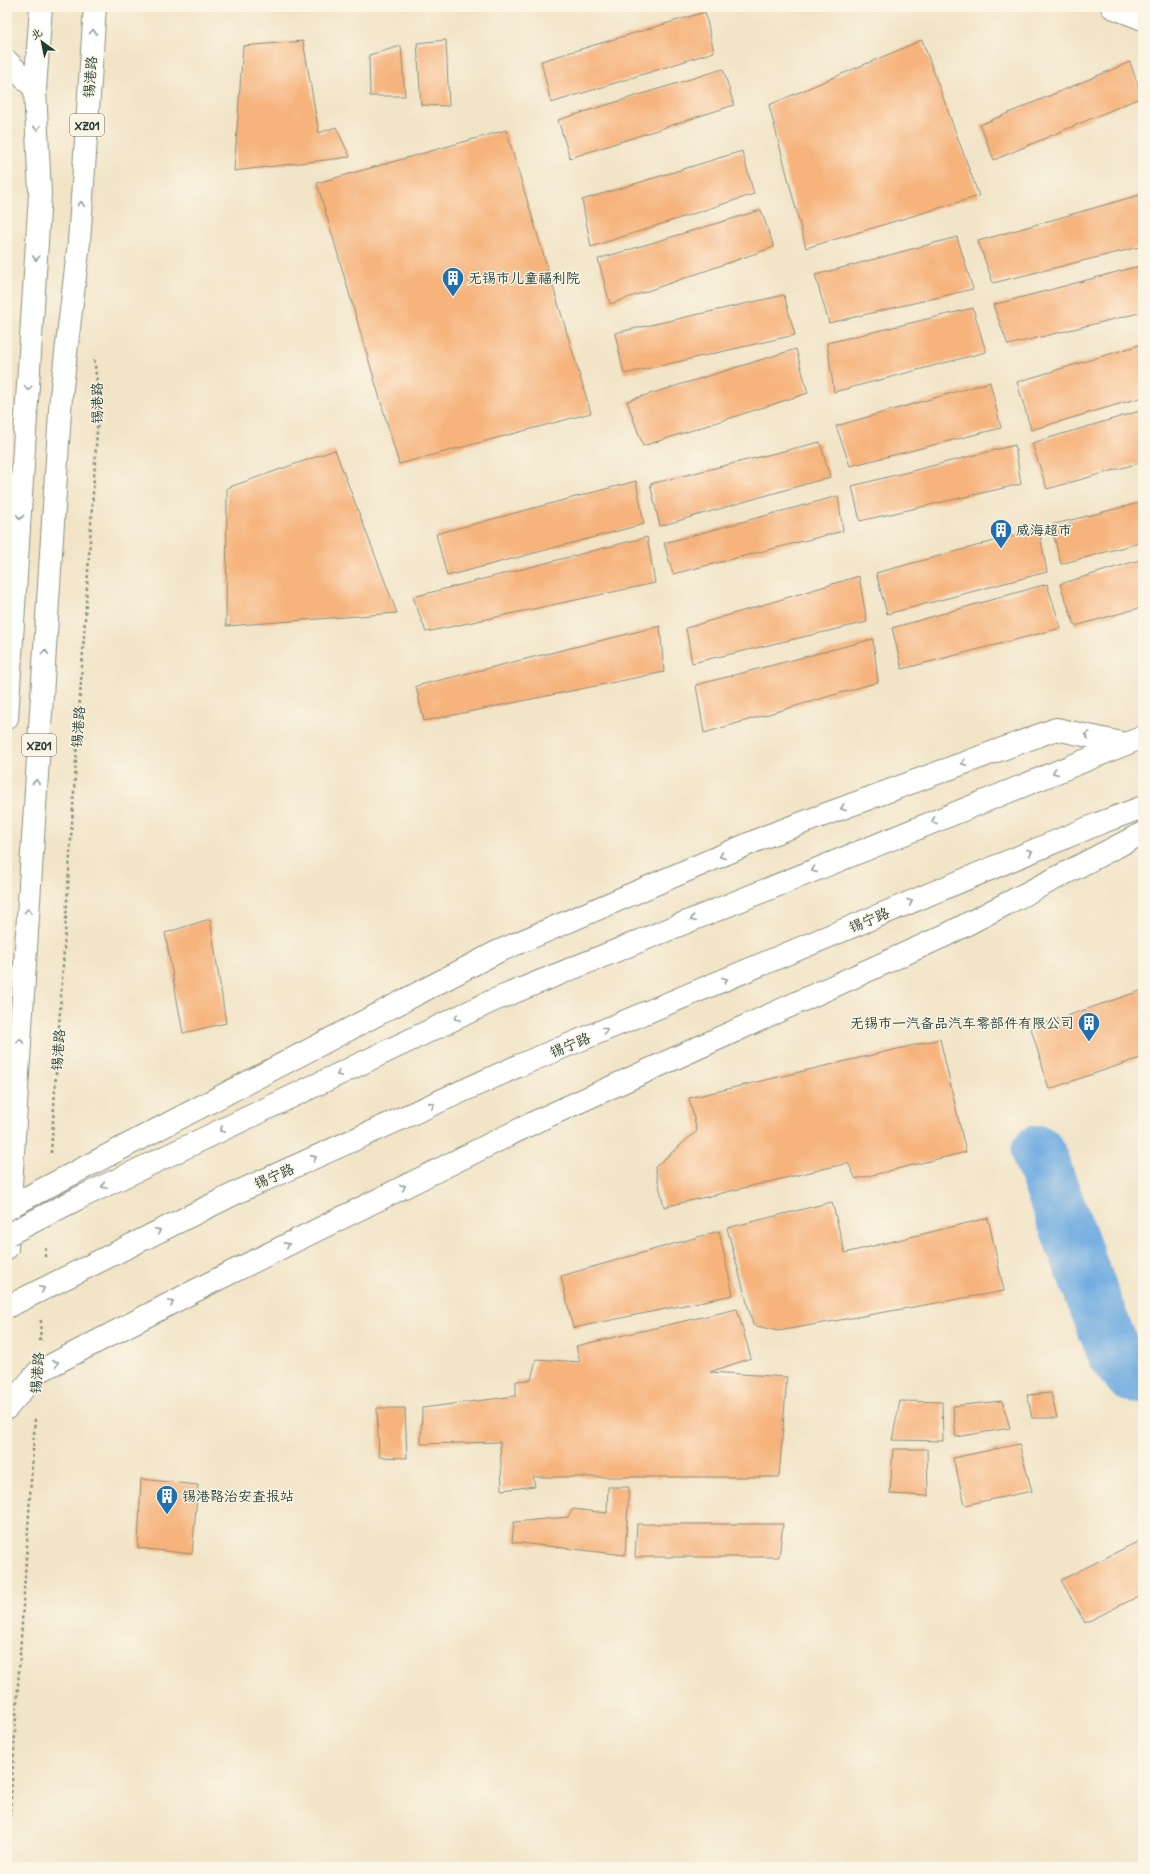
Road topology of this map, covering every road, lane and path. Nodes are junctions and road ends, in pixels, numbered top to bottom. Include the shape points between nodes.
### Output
1 (41, 7) edge
2 (95, 7) edge
3 (1112, 7) edge
4 (1143, 19) edge
5 (7, 61) edge
6 (35, 89) junction
7 (93, 352) dead end
8 (7, 718) edge
9 (1134, 740) edge
10 (1143, 807) edge
11 (1143, 833) edge
12 (49, 1186) junction
13 (8, 1207) edge
14 (7, 1235) edge
15 (46, 1240) dead end
16 (7, 1248) edge
17 (44, 1264) dead end
18 (7, 1306) edge
19 (41, 1318) dead end
20 (38, 1372) junction
21 (7, 1408) edge
22 (7, 1858) edge

1 - 6 main road
13 -> 2 main road, 锡港路 / XZ01 via 61,396 79,242
3 - 4 main road
5 - 6 main road
6 -> 8 main road via 40,194
7 - 12 path, 锡港路 via 99,399
9 -> 12 main road via 1056,729 767,836 497,952
9 -> 14 main road, bridge via 492,1001 77,1199
18 -> 10 main road, 锡宁路, bridge via 240,1191 518,1066
20 -> 11 main road via 212,1282 539,1120 946,935
12 - 13 main road
13 - 16 main road, 锡港路 / XZ01
15 - 17 path
19 - 20 path, 锡港路
20 - 21 main road
20 - 22 path, 锡港路

